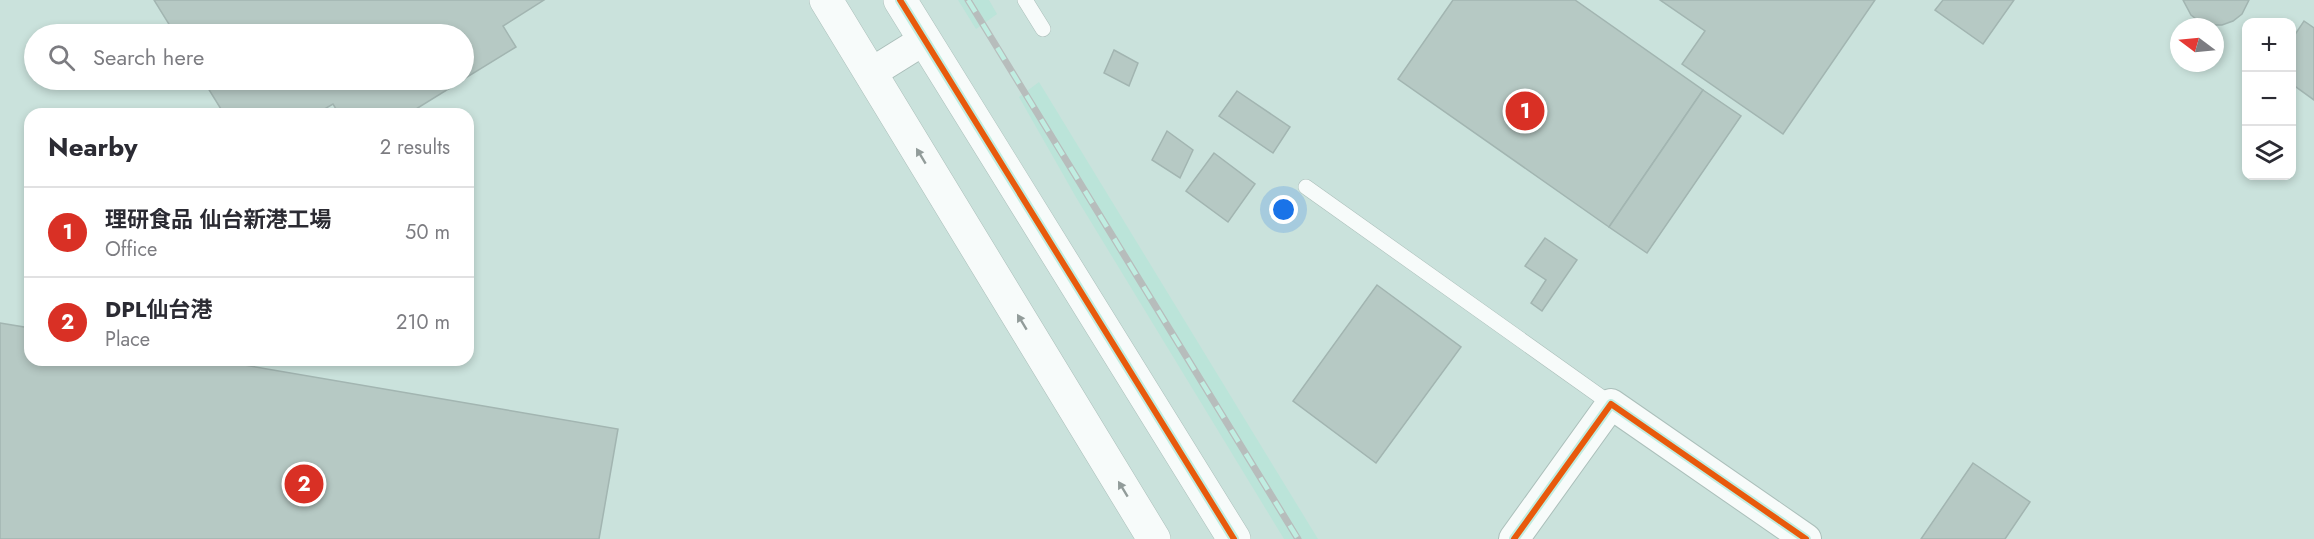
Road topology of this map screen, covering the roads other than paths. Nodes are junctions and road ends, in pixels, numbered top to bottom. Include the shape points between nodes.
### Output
1 (826, 0) edge
2 (900, 0) edge
3 (1025, 0) edge
4 (1043, 29) dead end
5 (924, 40) junction
6 (871, 74) junction
7 (1306, 187) dead end
8 (1611, 404) junction
9 (1154, 539) edge
10 (1234, 539) edge
11 (1514, 539) edge
12 (1806, 539) edge

1 - 6 street
2 - 5 street
3 - 4 lane
5 - 6 street
5 - 10 street
9 -> 6 street
7 - 8 lane
8 - 11 street
8 - 12 street

